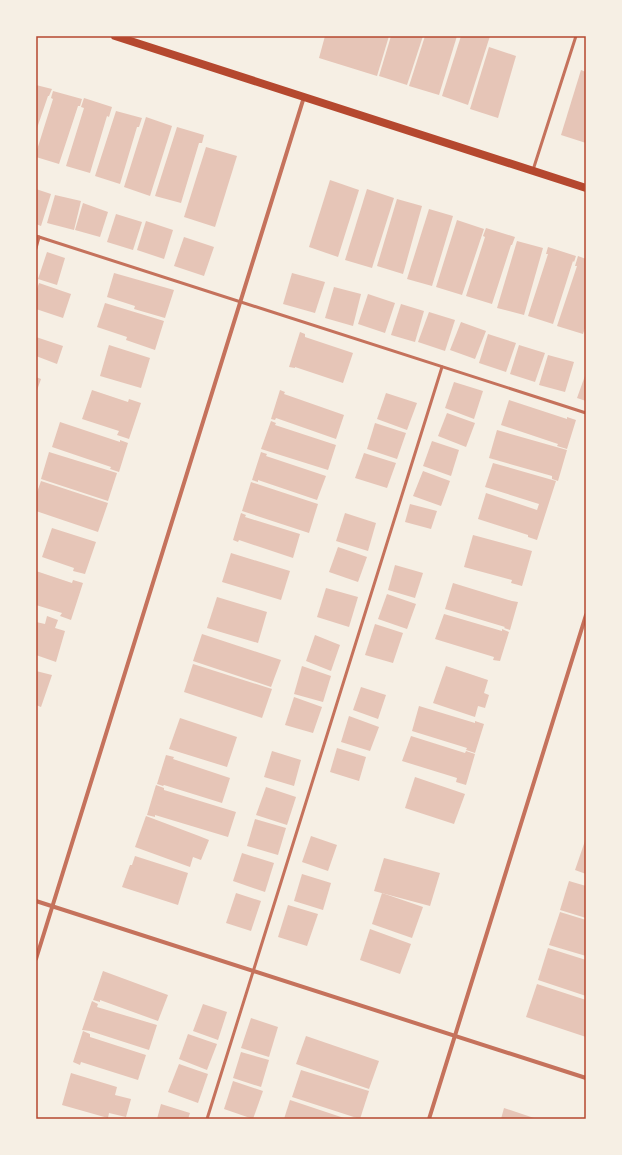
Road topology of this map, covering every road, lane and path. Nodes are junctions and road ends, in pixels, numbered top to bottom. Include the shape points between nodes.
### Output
1 (115, 36) edge
2 (576, 36) edge
3 (304, 97) junction
4 (533, 170) junction
5 (586, 188) edge
6 (38, 236) edge
7 (36, 248) edge
8 (240, 302) junction
9 (442, 367) junction
10 (586, 412) edge
11 (586, 615) edge
12 (36, 901) edge
13 (53, 906) junction
14 (36, 959) edge
15 (253, 971) junction
16 (455, 1036) junction
17 (586, 1078) edge
18 (207, 1119) edge
19 (429, 1119) edge

1 - 3 main road
2 - 4 lane
3 - 4 main road
3 - 8 street
4 - 5 main road
6 - 7 lane
6 - 8 lane
8 - 9 lane
8 - 13 street
9 - 10 lane
9 - 15 lane
11 - 16 street
12 - 13 street
13 - 14 street
13 - 15 street
15 - 16 street
15 - 18 lane
16 - 17 street
16 - 19 street

